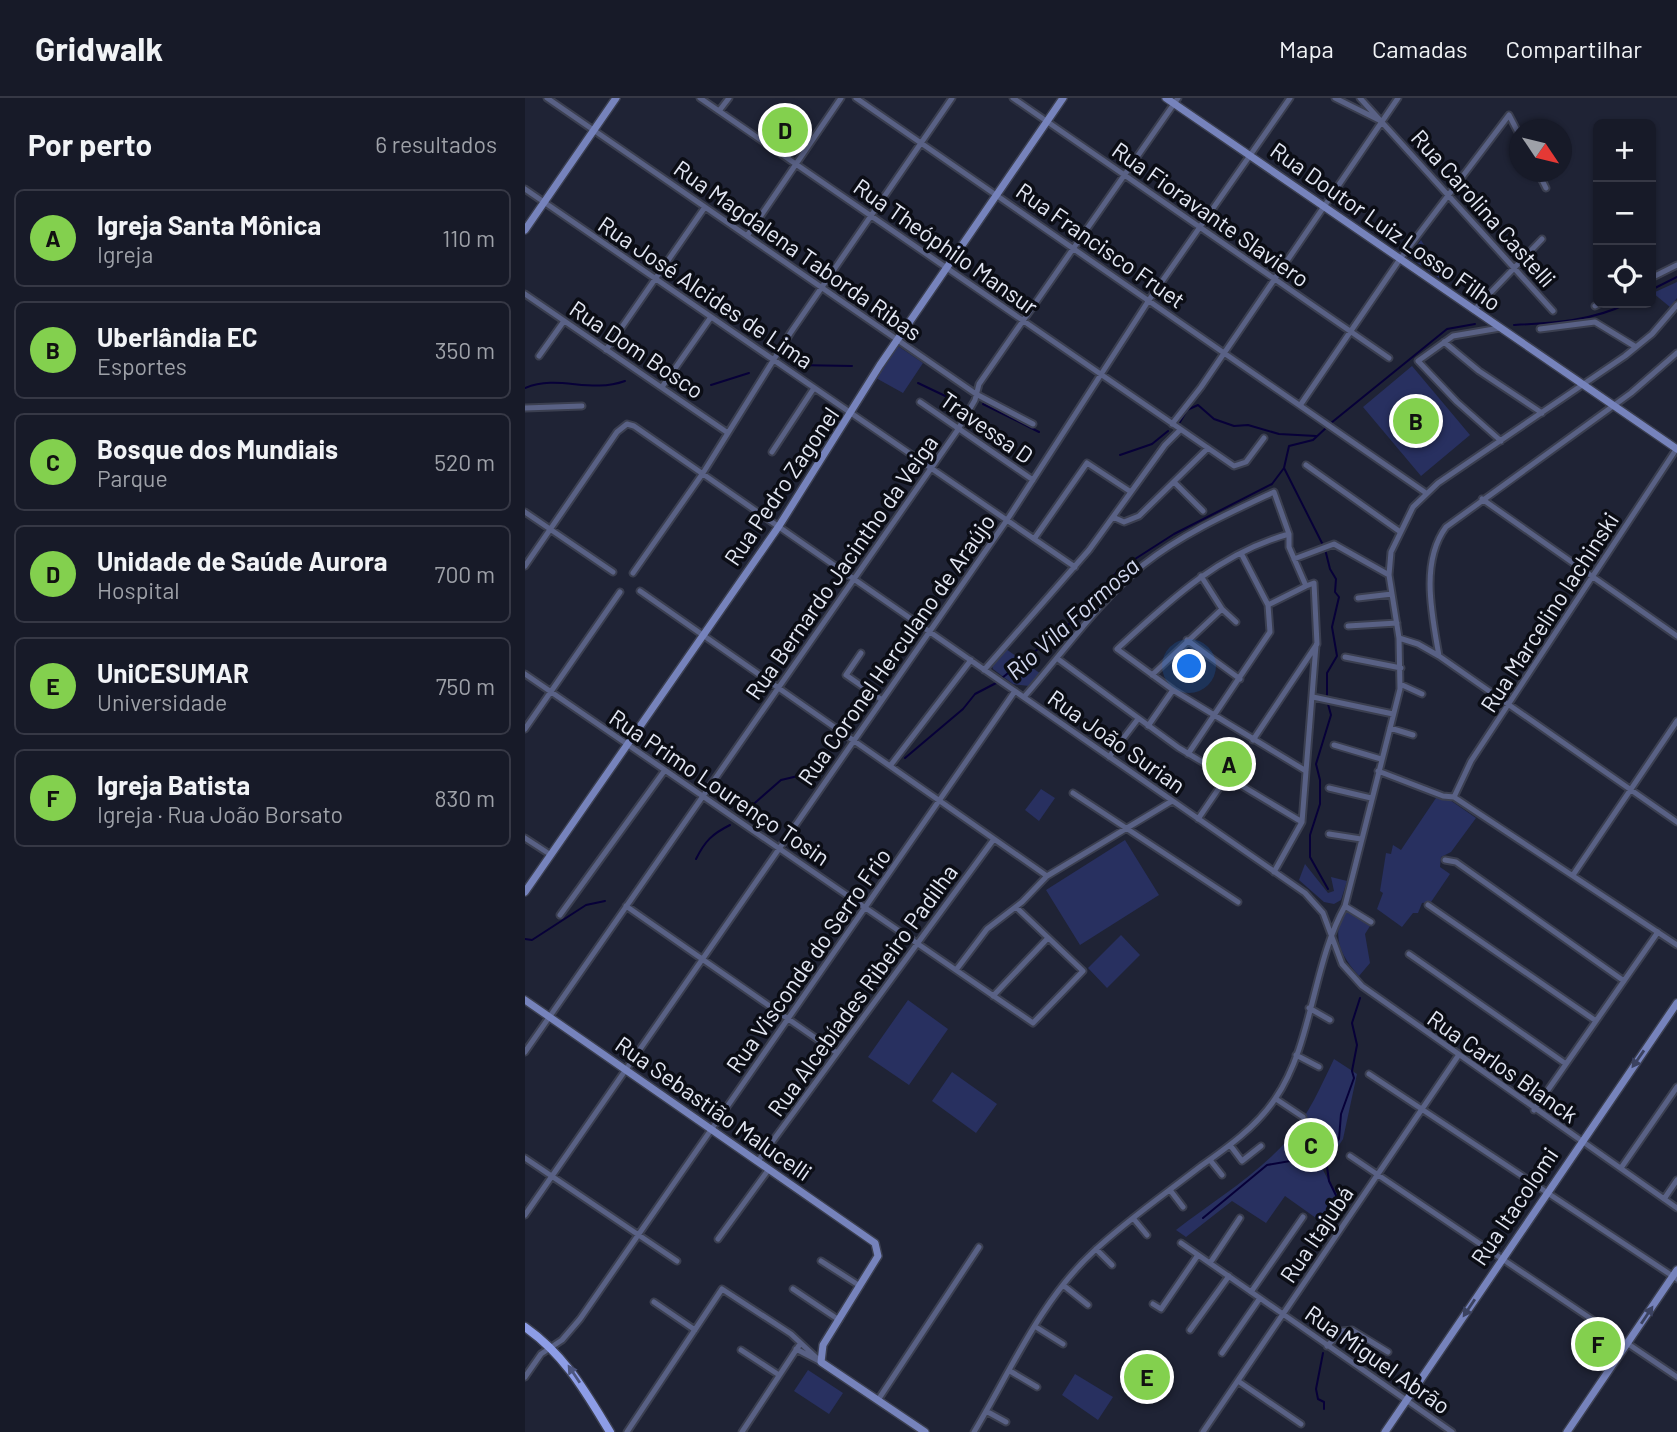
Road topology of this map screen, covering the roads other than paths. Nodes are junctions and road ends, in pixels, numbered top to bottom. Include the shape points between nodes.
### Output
1 (547, 98) edge
2 (616, 98) edge
3 (700, 98) edge
4 (729, 98) edge
5 (841, 98) edge
6 (856, 98) edge
7 (952, 98) edge
8 (1013, 98) edge
9 (1063, 98) edge
10 (1166, 98) edge
11 (1290, 98) edge
12 (1335, 98) edge
13 (1360, 98) edge
14 (1398, 98) edge
15 (1176, 101) edge
16 (719, 111) junction
17 (1511, 119) edge
18 (1047, 122) junction
19 (1382, 122) junction
20 (594, 130) junction
21 (921, 143) junction
22 (1250, 155) junction
23 (796, 164) junction
24 (1124, 175) junction
25 (1543, 182) edge
26 (1546, 188) dead end
27 (525, 189) edge
28 (1447, 194) junction
29 (997, 195) junction
30 (544, 202) junction
31 (1324, 206) junction
32 (705, 207) junction
33 (871, 216) junction
34 (1200, 227) junction
35 (525, 230) edge
36 (747, 236) junction
37 (1542, 239) dead end
38 (1074, 248) junction
39 (1400, 259) junction
40 (1677, 265) edge
41 (947, 268) junction
42 (1514, 268) junction
43 (1656, 276) edge
44 (656, 279) junction
45 (1275, 279) junction
46 (822, 287) junction
47 (525, 294) edge
48 (1149, 300) junction
49 (1677, 305) edge
50 (1474, 310) junction
51 (1553, 311) dead end
52 (711, 317) junction
53 (564, 321) junction
54 (1023, 321) junction
55 (1500, 328) junction
56 (1539, 329) dead end
57 (1351, 331) junction
58 (898, 340) junction
59 (1444, 342) junction
60 (1636, 347) junction
61 (606, 350) junction
62 (1225, 352) junction
63 (1677, 353) edge
64 (539, 356) dead end
65 (1389, 358) dead end
66 (774, 360) junction
67 (1100, 374) junction
68 (1584, 385) junction
69 (662, 387) junction
70 (814, 388) junction
71 (976, 394) junction
72 (920, 402) dead end
73 (1301, 404) junction
74 (582, 406) dead end
75 (1613, 406) junction
76 (525, 408) edge
77 (1542, 413) junction
78 (852, 414) junction
79 (1033, 424) dead end
80 (959, 427) junction
81 (1176, 427) junction
82 (729, 433) junction
83 (1264, 438) dead end
84 (1501, 441) junction
85 (1208, 448) junction
86 (1677, 449) edge
87 (772, 452) dead end
88 (1306, 465) dead end
89 (931, 468) junction
90 (702, 473) junction
91 (1033, 480) junction
92 (1174, 482) junction
93 (1131, 492) junction
94 (1426, 493) junction
95 (1482, 499) junction
96 (1203, 511) dead end
97 (525, 512) edge
98 (1113, 517) junction
99 (1007, 520) junction
100 (779, 527) junction
101 (551, 528) junction
102 (1399, 531) junction
103 (1289, 534) junction
104 (1034, 539) junction
105 (1241, 553) junction
106 (1294, 559) junction
107 (525, 566) edge
108 (1075, 567) junction
109 (613, 572) dead end
110 (633, 573) dead end
111 (1389, 575) junction
112 (1201, 576) junction
113 (1593, 577) junction
114 (854, 579) junction
115 (1305, 586) junction
116 (640, 591) dead end
117 (620, 592) dead end
118 (1392, 594) junction
119 (1358, 598) dead end
120 (1268, 605) junction
121 (1222, 609) junction
122 (1236, 622) dead end
123 (1397, 623) junction
124 (1348, 626) dead end
125 (929, 632) junction
126 (703, 635) junction
127 (1677, 636) edge
128 (1399, 638) junction
129 (1187, 640) junction
130 (1317, 644) junction
131 (861, 653) dead end
132 (1439, 656) junction
133 (1345, 657) dead end
134 (1058, 659) junction
135 (971, 660) junction
136 (1401, 668) junction
137 (984, 670) junction
138 (525, 674) edge
139 (1152, 675) junction
140 (1240, 679) junction
141 (1401, 684) junction
142 (779, 688) junction
143 (1173, 690) junction
144 (1015, 691) junction
145 (551, 692) junction
146 (1422, 694) dead end
147 (1313, 697) junction
148 (1024, 698) junction
149 (882, 700) junction
150 (1508, 705) junction
151 (1393, 714) junction
152 (1214, 716) junction
153 (1138, 719) junction
154 (1677, 722) edge
155 (1148, 726) junction
156 (1390, 728) junction
157 (525, 729) edge
158 (1413, 734) dead end
159 (1253, 740) junction
160 (854, 741) junction
161 (627, 745) junction
162 (1334, 745) dead end
163 (1188, 754) junction
164 (1109, 757) junction
165 (1381, 759) junction
166 (890, 766) junction
167 (664, 770) junction
168 (1306, 771) junction
169 (1378, 771) junction
170 (1226, 778) junction
171 (1329, 788) dead end
172 (1631, 790) junction
173 (1073, 793) dead end
174 (704, 797) junction
175 (1454, 797) junction
176 (1371, 798) junction
177 (939, 800) junction
178 (1173, 801) junction
179 (1198, 819) junction
180 (1302, 822) junction
181 (1677, 822) edge
182 (1129, 828) junction
183 (1329, 834) dead end
184 (525, 838) edge
185 (995, 839) junction
186 (1361, 839) junction
187 (779, 849) junction
188 (551, 855) junction
189 (1445, 860) dead end
190 (1274, 872) junction
191 (1047, 876) junction
192 (1573, 876) junction
193 (525, 892) edge
194 (1238, 902) dead end
195 (1428, 905) dead end
196 (626, 906) junction
197 (1345, 906) junction
198 (1016, 907) junction
199 (865, 908) junction
200 (560, 915) dead end
201 (1371, 922) dead end
202 (1658, 932) junction
203 (1330, 933) junction
204 (1048, 938) junction
205 (917, 944) junction
206 (1677, 945) edge
207 (1409, 954) dead end
208 (702, 960) junction
209 (956, 970) junction
210 (1624, 981) junction
211 (993, 996) junction
212 (525, 1000) edge
213 (1677, 1003) edge
214 (1309, 1008) junction
215 (549, 1017) junction
216 (788, 1019) junction
217 (1330, 1020) dead end
218 (1596, 1021) junction
219 (525, 1052) edge
220 (837, 1053) junction
221 (1296, 1055) junction
222 (1458, 1056) junction
223 (1566, 1065) junction
224 (1319, 1068) dead end
225 (625, 1070) junction
226 (1369, 1074) dead end
227 (1677, 1087) edge
228 (1276, 1098) junction
229 (1422, 1110) junction
230 (1534, 1110) junction
231 (1303, 1117) dead end
232 (712, 1129) junction
233 (1580, 1141) junction
234 (1230, 1145) junction
235 (1261, 1146) dead end
236 (1350, 1156) dead end
237 (525, 1158) edge
238 (1210, 1160) junction
239 (758, 1161) junction
240 (1621, 1168) junction
241 (769, 1169) junction
242 (1222, 1175) dead end
243 (1378, 1175) junction
244 (552, 1177) junction
245 (1677, 1180) edge
246 (1170, 1190) junction
247 (1547, 1193) junction
248 (1664, 1199) junction
249 (1183, 1207) dead end
250 (1677, 1208) edge
251 (525, 1215) edge
252 (1303, 1217) dead end
253 (1133, 1218) junction
254 (1240, 1218) dead end
255 (1147, 1235) dead end
256 (638, 1236) junction
257 (718, 1239) dead end
258 (1181, 1243) dead end
259 (979, 1247) dead end
260 (1096, 1248) junction
261 (1198, 1255) junction
262 (1502, 1259) junction
263 (677, 1261) dead end
264 (821, 1261) dead end
265 (1210, 1263) junction
266 (1112, 1265) dead end
267 (1676, 1275) edge
268 (1229, 1276) junction
269 (1063, 1285) junction
270 (860, 1286) junction
271 (793, 1289) dead end
272 (1251, 1292) junction
273 (1260, 1298) junction
274 (653, 1302) dead end
275 (1153, 1304) dead end
276 (1089, 1305) dead end
277 (1283, 1314) junction
278 (839, 1320) junction
279 (525, 1327) edge
280 (1036, 1328) junction
281 (695, 1330) junction
282 (1190, 1330) dead end
283 (1628, 1343) junction
284 (1063, 1344) dead end
285 (1327, 1346) junction
286 (552, 1347) junction
287 (798, 1347) junction
288 (741, 1350) dead end
289 (1388, 1352) dead end
290 (1222, 1353) dead end
291 (821, 1362) junction
292 (1010, 1371) junction
293 (779, 1375) junction
294 (525, 1377) edge
295 (1677, 1377) edge
296 (1238, 1381) junction
297 (1037, 1387) dead end
298 (878, 1400) junction
299 (1407, 1401) junction
300 (986, 1411) junction
301 (1006, 1422) dead end
302 (1301, 1424) dead end
303 (610, 1432) edge
304 (627, 1432) edge
305 (742, 1432) edge
306 (925, 1432) edge
307 (974, 1432) edge
308 (1203, 1432) edge
309 (1385, 1432) edge
310 (1452, 1432) edge
311 (1567, 1432) edge

1 - 20 street, Rua Magdalena Taborda Ribas
2 - 20 street
3 - 16 street, Rua Theóphilo Mansur
4 - 16 street
5 - 23 street
6 - 21 street, Rua Francisco Fruet
7 - 21 street
8 - 18 street, Rua Fioravante Slaviero
9 - 18 street, Rua Pedro Zagonel
10 - 15 street, Rua Doutor Luiz Losso Filho
11 - 22 street, Rua Coronel Herculano de Araújo
12 - 19 street
13 - 19 street, Rua Carolina Castelli
14 - 19 street
15 - 22 street, Rua Doutor Luiz Losso Filho
15 - 24 street, Rua Bernardo Jacintho da Veiga
16 - 23 street, Rua Theóphilo Mansur
17 - 28 street via 1509,115
18 - 24 street, Rua Fioravante Slaviero
18 - 29 street, Rua Pedro Zagonel
19 - 28 street, Rua Carolina Castelli
19 - 31 street
20 - 30 street
20 - 32 street, Rua Magdalena Taborda Ribas
21 - 29 street, Rua Francisco Fruet
21 - 33 street
22 - 31 street, Rua Doutor Luiz Losso Filho
22 - 34 street, Rua Coronel Herculano de Araújo
23 - 33 street, Rua Theóphilo Mansur
23 - 36 street
24 - 34 street, Rua Fioravante Slaviero
24 - 38 street, Rua Bernardo Jacintho da Veiga
25 - 26 street
27 - 30 street, Rua José Alcides de Lima
28 - 39 street
28 - 42 street, Rua Carolina Castelli
29 - 38 street, Rua Francisco Fruet
29 - 41 street, Rua Pedro Zagonel
30 - 35 street
30 - 44 street, Rua José Alcides de Lima
31 - 39 street, Rua Doutor Luiz Losso Filho
31 - 45 street
32 - 36 street, Rua Magdalena Taborda Ribas
32 - 44 street
33 - 41 street, Rua Theóphilo Mansur
33 - 46 street
34 - 45 street, Rua Fioravante Slaviero
34 - 48 street, Rua Coronel Herculano de Araújo
36 - 46 street, Rua Magdalena Taborda Ribas
37 - 42 street
38 - 48 street, Rua Francisco Fruet
38 - 54 street, Rua Bernardo Jacintho da Veiga
39 - 50 street, Rua Doutor Luiz Losso Filho
39 - 57 street
40 - 43 street
41 - 54 street, Rua Theóphilo Mansur
41 - 58 street, Rua Pedro Zagonel
42 - 50 street
42 - 51 street, Rua Carolina Castelli
44 - 52 street, Rua José Alcides de Lima
44 - 61 street
45 - 57 street, Rua Fioravante Slaviero
45 - 62 street
46 - 58 street, Rua Magdalena Taborda Ribas
46 - 66 street
47 - 53 street, Rua Dom Bosco
48 - 62 street, Rua Francisco Fruet
48 - 67 street, Rua Coronel Herculano de Araújo
49 - 60 street
50 - 55 street, Rua Doutor Luiz Losso Filho
52 - 66 street, Rua José Alcides de Lima
52 - 69 street
53 - 61 street, Rua Dom Bosco
53 - 64 street
54 - 67 street, Rua Theóphilo Mansur
54 - 71 street, Rua Bernardo Jacintho da Veiga
55 - 59 street via 1453,336
55 - 68 street, Rua Doutor Luiz Losso Filho
56 - 60 street via 1595,321
57 - 65 street, Rua Fioravante Slaviero
57 - 73 street
58 - 71 street, Rua Magdalena Taborda Ribas
58 - 78 street, Rua Pedro Zagonel
59 - 77 street
59 - 84 street via 1418,361
60 - 68 street
61 - 69 street, Rua Dom Bosco
62 - 73 street, Rua Francisco Fruet
62 - 81 street
63 - 75 street
66 - 70 street, Rua José Alcides de Lima
66 - 82 street
67 - 81 street, Rua Theóphilo Mansur
67 - 91 street, Rua Coronel Herculano de Araújo
68 - 75 street, Rua Doutor Luiz Losso Filho
68 - 77 street
69 - 82 street, Rua Dom Bosco
70 - 78 street, Rua José Alcides de Lima
70 - 87 street
71 - 79 street, Rua Magdalena Taborda Ribas
71 - 80 street, Rua Bernardo Jacintho da Veiga
72 - 80 street, Travessa D
73 - 94 street, Rua Francisco Fruet
74 - 76 street
75 - 86 street, Rua Doutor Luiz Losso Filho
75 - 95 street
77 - 84 street
78 - 89 street, Rua José Alcides de Lima
78 - 100 street, Rua Pedro Zagonel
80 - 89 street, Rua Bernardo Jacintho da Veiga
80 - 91 street, Travessa D
81 - 85 street, Rua Theóphilo Mansur
81 - 93 street
82 - 90 street
83 - 85 street, Rua Theóphilo Mansur via 1238,467
84 - 94 street
85 - 92 street
86 - 113 street, Rua Marcelino Iachinski
88 - 102 street
89 - 99 street, Rua José Alcides de Lima
89 - 114 street, Rua Bernardo Jacintho da Veiga
90 - 100 street, Rua João Surian
90 - 101 street, Rua João Surian via 627,424
90 - 110 street
91 - 99 street, Rua Coronel Herculano de Araújo
92 - 96 street
92 - 98 street via 1133,519 1124,522
93 - 98 street
93 - 104 street via 1087,463
94 - 102 street
95 - 113 street
95 - 132 street via 1446,527 1433,549 1430,586
97 - 101 street
98 - 108 street
99 - 104 street, Rua José Alcides de Lima
99 - 125 street, Rua Coronel Herculano de Araújo
100 - 114 street, Rua João Surian
100 - 126 street, Rua Pedro Zagonel
101 - 107 street
101 - 109 street
102 - 111 street
103 - 105 street
103 - 106 street
103 - 134 street via 1274,492 1211,522 1151,559 1115,592
104 - 108 street, Rua José Alcides de Lima
105 - 112 street
105 - 120 street
106 - 111 street via 1327,545
106 - 115 street
108 - 137 street
111 - 118 street
112 - 121 street
112 - 139 street via 1117,649
113 - 127 street
113 - 150 street, Rua Marcelino Iachinski
114 - 125 street, Rua João Surian
114 - 142 street, Rua Bernardo Jacintho da Veiga
115 - 120 street
115 - 130 street via 1314,583
116 - 126 street
117 - 145 street
118 - 119 street
118 - 123 street
120 - 140 street via 1272,620 1269,636
121 - 122 street
121 - 129 street
123 - 124 street
123 - 128 street
125 - 135 street, Rua João Surian
125 - 149 street, Rua Coronel Herculano de Araújo
126 - 142 street
126 - 161 street, Rua Pedro Zagonel
128 - 132 street
128 - 136 street
129 - 139 street
129 - 140 street
130 - 147 street
130 - 159 street
131 - 149 street via 846,675
132 - 150 street
133 - 136 street
134 - 148 street
134 - 153 street
135 - 137 street, Rua João Surian
135 - 166 street
136 - 141 street
137 - 144 street, Rua João Surian
138 - 145 street, Rua Primo Lourenço Tosin
139 - 143 street
140 - 152 street
141 - 146 street
141 - 151 street
142 - 160 street
142 - 174 street, Rua Bernardo Jacintho da Veiga
143 - 152 street
143 - 155 street
144 - 148 street, Rua João Surian
144 - 177 street, Rua Visconde do Serro Frio
145 - 157 street
145 - 161 street, Rua Primo Lourenço Tosin
147 - 151 street
147 - 168 street
148 - 164 street, Rua João Surian
149 - 160 street, Rua Coronel Herculano de Araújo
150 - 172 street
150 - 175 street, Rua Marcelino Iachinski via 1471,761
151 - 156 street
152 - 159 street
152 - 163 street
153 - 155 street
153 - 164 street
154 - 172 street
155 - 163 street
156 - 158 street
156 - 165 street
159 - 168 street
160 - 166 street
160 - 187 street, Rua Coronel Herculano de Araújo
161 - 167 street, Rua Primo Lourenço Tosin
161 - 188 street, Rua Pedro Zagonel
162 - 165 street
163 - 170 street
164 - 178 street, Rua João Surian
165 - 169 street
166 - 177 street
167 - 174 street, Rua Primo Lourenço Tosin
167 - 200 street
168 - 180 street
169 - 175 street
169 - 176 street
170 - 179 street
170 - 180 street
171 - 176 street
172 - 181 street
172 - 192 street
173 - 182 street
174 - 187 street, Rua Primo Lourenço Tosin
174 - 196 street, Rua Bernardo Jacintho da Veiga
175 - 192 street
176 - 186 street
177 - 185 street
177 - 199 street, Rua Visconde do Serro Frio
178 - 179 street, Rua João Surian
178 - 182 street
179 - 190 street, Rua João Surian
180 - 190 street
182 - 191 street
182 - 194 street
183 - 186 street
184 - 188 street
185 - 191 street
185 - 205 street, Rua Alcebíades Ribeiro Padilha
186 - 197 street
187 - 199 street, Rua Primo Lourenço Tosin
187 - 208 street, Rua Coronel Herculano de Araújo
188 - 193 street, Rua Pedro Zagonel
189 - 210 street via 1456,862
190 - 203 street, Rua João Surian via 1312,900
191 - 198 street
192 - 202 street
195 - 218 street
196 - 208 street
196 - 215 street, Rua Bernardo Jacintho da Veiga
197 - 201 street
197 - 203 street
198 - 204 street
198 - 209 street via 987,929
199 - 205 street, Rua Primo Lourenço Tosin
199 - 216 street, Rua Visconde do Serro Frio
202 - 206 street
202 - 210 street
203 - 214 street
203 - 222 street, Rua Carlos Blanck via 1337,956 1355,979
204 - 211 street
204 - 211 street, Rua Primo Lourenço Tosin via 1083,971 1033,1023
205 - 209 street, Rua Primo Lourenço Tosin
205 - 220 street, Rua Alcebíades Ribeiro Padilha
207 - 223 street
208 - 216 street
208 - 225 street, Rua Coronel Herculano de Araújo
209 - 211 street, Rua Primo Lourenço Tosin
210 - 218 street
212 - 215 street, Rua Sebastião Malucelli
213 -> 233 street, Rua Itacolomi
214 - 217 street
214 - 221 street
215 - 219 street, Rua Bernardo Jacintho da Veiga
215 - 225 street, Rua Sebastião Malucelli
216 - 220 street
216 - 232 street, Rua Visconde do Serro Frio
218 - 223 street
220 - 239 street, Rua Alcebíades Ribeiro Padilha
221 - 224 street
221 - 228 street
222 - 229 street, Rua Itajubá
222 - 230 street, Rua Carlos Blanck
223 - 230 street
225 - 232 street, Rua Sebastião Malucelli
225 - 244 street, Rua Coronel Herculano de Araújo
226 - 229 street
227 - 240 street
228 - 231 street
228 - 234 street
229 - 243 street, Rua Itajubá
229 - 247 street
230 - 233 street, Rua Carlos Blanck
232 - 239 street, Rua Sebastião Malucelli
232 - 256 street, Rua Visconde do Serro Frio
233 - 240 street, Rua Carlos Blanck
233 - 247 street, Rua Itacolomi
234 - 235 street via 1242,1161
234 - 238 street
236 - 243 street
237 - 244 street
238 - 242 street
238 - 246 street
239 - 241 street, Rua Sebastião Malucelli
240 - 248 street, Rua Carlos Blanck
241 - 257 street
241 - 270 street, Rua Sebastião Malucelli via 872,1240 879,1249 877,1260
243 - 262 street
243 - 277 street, Rua Itajubá
244 - 251 street, Rua Coronel Herculano de Araújo
244 - 256 street
245 - 248 street
246 - 249 street
246 - 253 street
247 - 262 street, Rua Itacolomi
247 - 267 street
248 - 250 street, Rua Carlos Blanck
252 - 272 street
253 - 255 street
253 - 260 street
254 - 265 street
256 - 263 street
256 - 286 street, Rua Visconde do Serro Frio via 575,1326
258 - 261 street, Rua Miguel Abrão
259 - 298 street
260 - 266 street
260 - 269 street
261 - 265 street, Rua Miguel Abrão
261 - 275 street via 1161,1309
262 - 283 street
262 -> 299 street, Rua Itacolomi
264 - 270 street
265 - 268 street, Rua Miguel Abrão
283 -> 267 street
268 - 272 street, Rua Miguel Abrão
268 - 282 street
269 - 276 street
269 - 280 street
270 - 278 street
271 - 278 street
272 - 273 street, Rua Miguel Abrão
273 - 277 street, Rua Miguel Abrão
273 - 290 street
274 - 281 street
277 - 285 street, Rua Miguel Abrão
277 - 296 street, Rua Itajubá
278 - 291 street via 821,1349
279 - 286 main road
280 - 284 street
280 - 292 street
281 - 287 street via 722,1289 791,1334
281 - 304 street
283 - 295 street
283 - 311 street
285 - 289 street via 1342,1331 1352,1330
285 - 299 street, Rua Miguel Abrão
286 - 294 street, Rua Visconde do Serro Frio
303 -> 286 main road via 576,1374
287 - 291 street
287 - 293 street
288 - 293 street
291 - 298 street
292 - 297 street
292 - 300 street
293 - 305 street
296 - 302 street
296 - 308 street, Rua Itajubá
298 - 306 street
299 - 309 street, Rua Itacolomi
299 - 310 street, Rua Miguel Abrão
300 - 301 street
300 - 307 street

